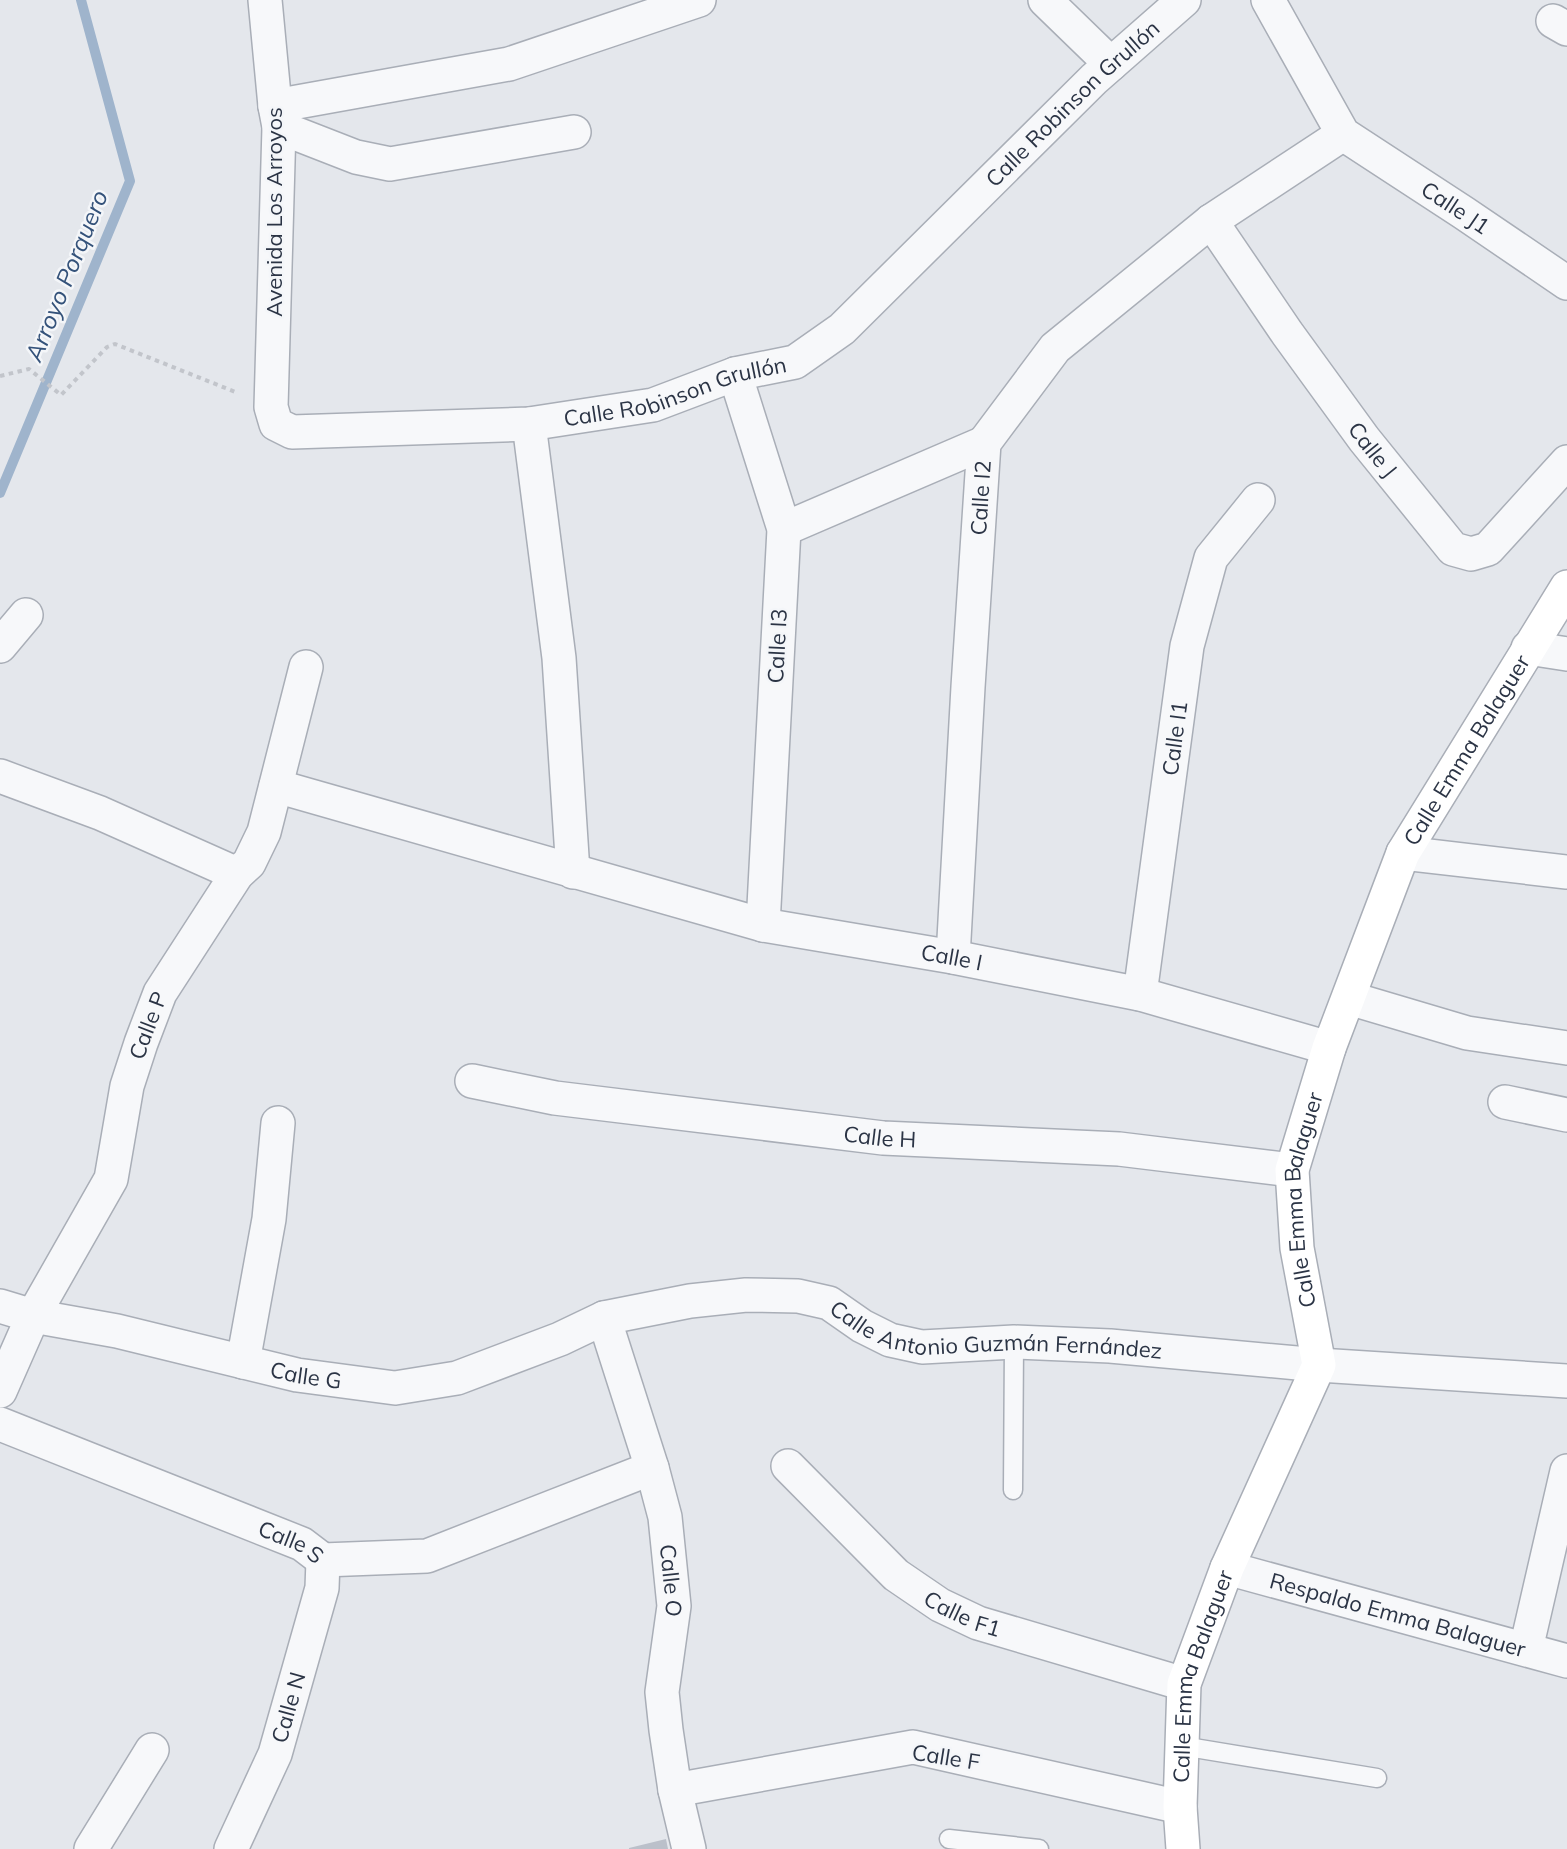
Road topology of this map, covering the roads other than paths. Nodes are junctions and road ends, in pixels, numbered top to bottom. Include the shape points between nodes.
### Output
1 (265, 0) edge
2 (699, 0) edge
3 (1045, 0) edge
4 (1184, 0) edge
5 (1268, 0) edge
6 (1111, 64) junction
7 (277, 116) junction
8 (574, 132) dead end
9 (1343, 134) junction
10 (1211, 221) junction
11 (1567, 284) edge
12 (735, 374) junction
13 (273, 415) joint
14 (529, 424) junction
15 (984, 443) junction
16 (1567, 462) edge
17 (1258, 500) dead end
18 (784, 529) junction
19 (1567, 587) edge
20 (26, 615) dead end
21 (0, 646) edge
22 (1528, 648) junction
23 (1567, 654) edge
24 (306, 667) dead end
25 (0, 776) edge
26 (276, 786) junction
27 (1403, 854) junction
28 (573, 872) junction
29 (1567, 872) edge
30 (237, 874) junction
31 (763, 925) junction
32 (953, 957) junction
33 (1140, 994) junction
34 (1349, 998) junction
35 (1329, 1048) junction
36 (1567, 1048) edge
37 (472, 1081) dead end
38 (1505, 1102) dead end
39 (1567, 1115) edge
40 (278, 1123) dead end
41 (1292, 1170) junction
42 (0, 1306) edge
43 (33, 1316) junction
44 (604, 1318) junction
45 (1014, 1342) junction
46 (243, 1362) junction
47 (1319, 1365) junction
48 (1567, 1381) edge
49 (0, 1391) edge
50 (0, 1424) edge
51 (788, 1466) dead end
52 (652, 1468) junction
53 (1567, 1471) edge
54 (1013, 1490) dead end
55 (322, 1560) junction
56 (1227, 1568) junction
57 (1526, 1649) junction
58 (1567, 1661) edge
59 (1184, 1684) junction
60 (1182, 1746) junction
61 (152, 1750) dead end
62 (1377, 1778) dead end
63 (675, 1790) junction
64 (1180, 1807) junction
65 (949, 1839) dead end
66 (91, 1849) edge
67 (231, 1849) edge
68 (688, 1849) edge
69 (1039, 1849) edge
70 (1183, 1849) edge

1 - 7 street, Avenida Los Arroyos
2 - 7 street via 509,64
3 - 6 street
4 - 6 street, Calle Robinson Grullón
5 - 9 street
6 - 12 street, Calle Robinson Grullón via 842,329 795,362
7 - 8 street via 356,157 390,164
7 - 13 street, Avenida Los Arroyos
9 - 10 street, Calle I2
9 - 11 street, Calle J1
10 - 15 street, Calle I2 via 1055,348
10 - 16 street, Calle J via 1364,439 1453,549 1472,554 1488,549
12 - 14 street, Calle Robinson Grullón via 653,405
12 - 18 street, Calle I3
13 - 14 street, Calle Robinson Grullón via 292,432
14 - 28 street via 559,658
15 - 18 street
15 - 32 street, Calle I2
17 - 33 street, Calle I1 via 1211,558 1187,646
18 - 31 street, Calle I3
19 - 22 street, Calle Emma Balaguer
20 - 21 street
22 - 23 street
22 - 27 street, Calle Emma Balaguer
24 - 26 street, Calle P
25 - 30 street via 100,813
26 - 28 street, Calle I
26 - 30 street, Calle P via 264,832 249,863
27 - 29 street
27 - 34 street, Calle Emma Balaguer
28 - 31 street, Calle I
30 - 43 street, Calle P via 160,993 127,1086 111,1179
31 - 32 street, Calle I
32 - 33 street, Calle I
33 - 35 street, Calle I
34 - 35 street, Calle Emma Balaguer
34 - 36 street via 1467,1033
35 - 41 street, Calle Emma Balaguer
37 - 41 street, Calle H via 555,1098 884,1138 1119,1149
38 - 39 street
40 - 46 street via 268,1219
41 - 47 street, Calle Emma Balaguer via 1297,1248
42 - 43 street, Calle G
43 - 46 street, Calle G via 117,1331
43 - 49 street, Calle P
44 - 45 street, Calle Antonio Guzmán Fernández via 690,1301 746,1295 798,1296 829,1303 890,1340 922,1347
44 - 46 street, Calle G via 457,1378 395,1388 297,1375
44 - 52 street, Calle O
45 - 47 street, Calle Antonio Guzmán Fernández via 1110,1346
45 - 54 lane
47 - 48 street, Calle Antonio Guzmán Fernández
47 - 56 street, Calle Emma Balaguer
50 - 55 street, Calle S via 303,1544
51 - 59 street, Calle F1 via 896,1575 940,1605 978,1623
52 - 55 street, Calle S via 427,1556
52 - 63 street, Calle O via 665,1517 674,1605 662,1692
53 - 57 street
55 - 67 street, Calle N via 322,1588 275,1754
56 - 57 street, Respaldo Emma Balaguer
56 - 59 street, Calle Emma Balaguer
57 - 58 street, Respaldo Emma Balaguer
59 - 60 street, Calle Emma Balaguer
60 - 62 lane
60 - 64 street, Calle Emma Balaguer
61 - 66 street
63 - 64 street, Calle F via 913,1747
63 - 68 street, Calle O
64 - 70 street, Calle Emma Balaguer
65 - 69 lane

